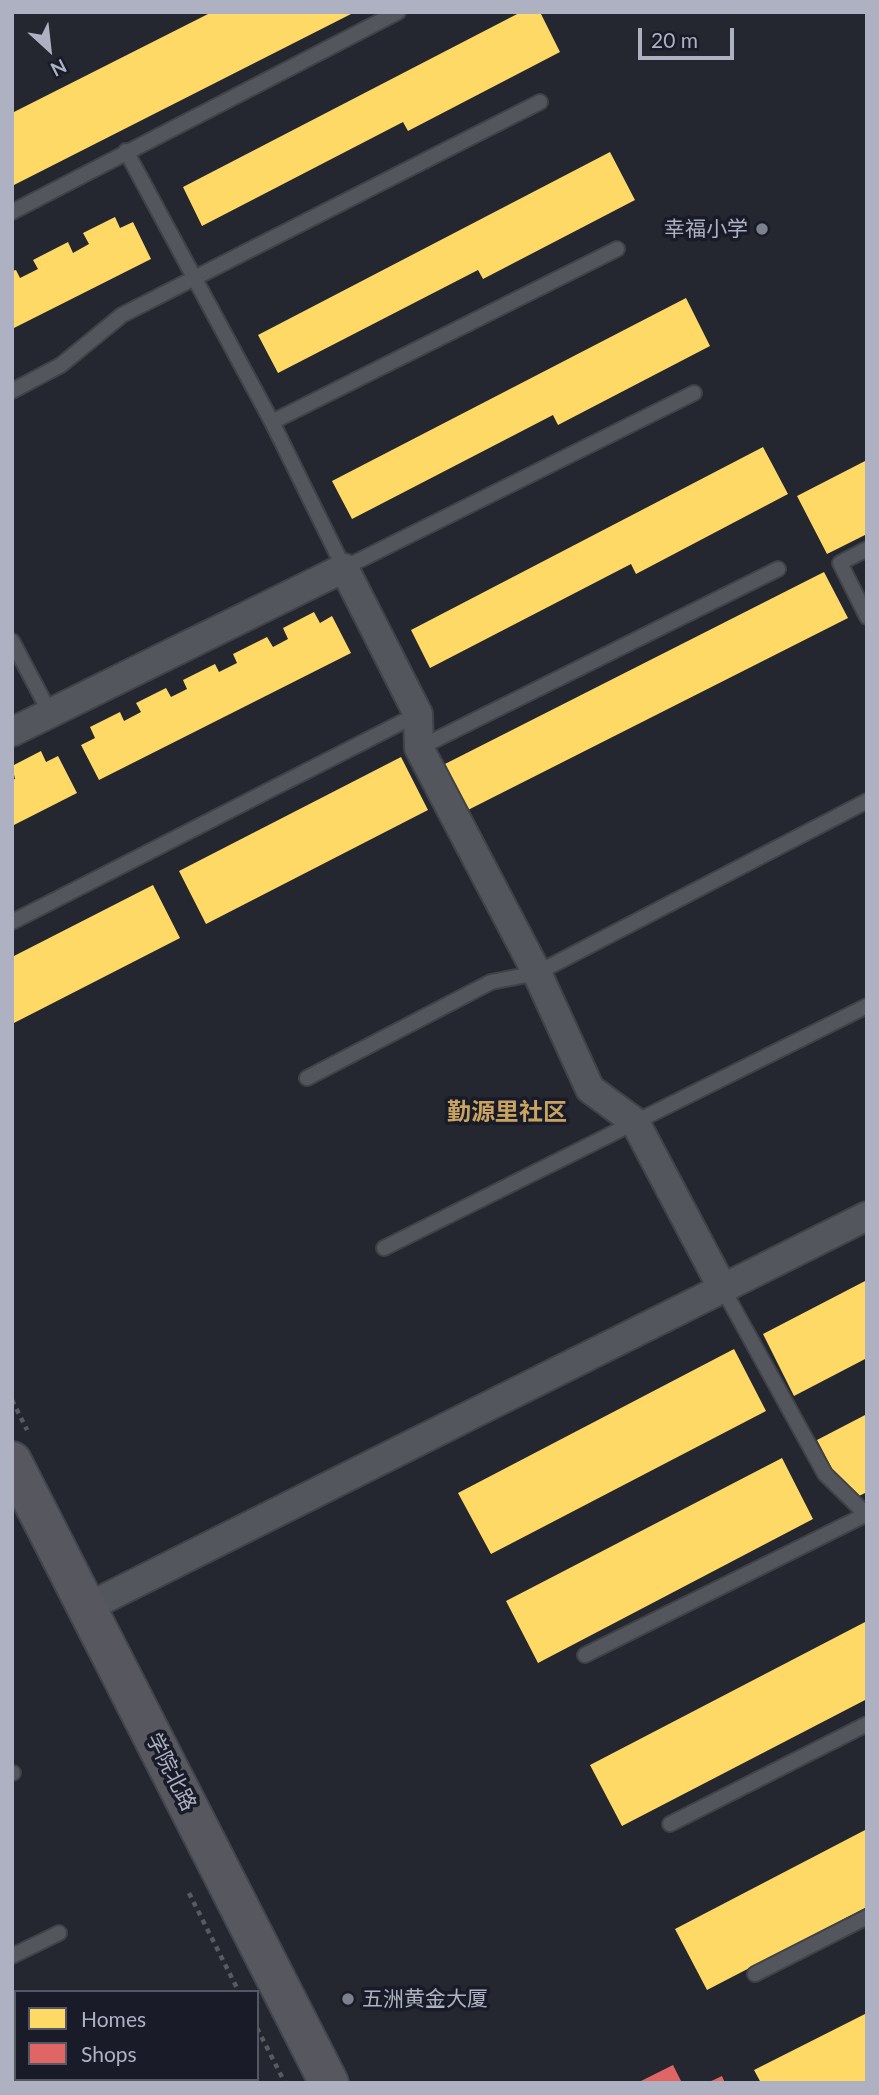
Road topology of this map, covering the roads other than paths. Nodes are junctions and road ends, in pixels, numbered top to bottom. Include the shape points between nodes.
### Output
1 (398, 12) edge
2 (540, 102) dead end
3 (126, 151) junction
4 (12, 212) edge
5 (617, 250) dead end
6 (195, 278) junction
7 (12, 391) edge
8 (694, 393) dead end
9 (272, 422) junction
10 (867, 549) edge
11 (344, 568) junction
12 (778, 569) dead end
13 (867, 617) edge
14 (12, 641) edge
15 (50, 713) junction
16 (418, 713) junction
17 (12, 732) edge
18 (419, 748) junction
19 (867, 801) edge
20 (12, 922) edge
21 (537, 974) junction
22 (867, 1006) edge
23 (307, 1078) dead end
24 (635, 1122) junction
25 (867, 1216) edge
26 (384, 1248) dead end
27 (723, 1289) junction
28 (12, 1461) edge
29 (866, 1515) edge
30 (88, 1607) junction
31 (584, 1655) dead end
32 (867, 1724) edge
33 (670, 1824) dead end
34 (867, 1917) edge
35 (59, 1933) dead end
36 (12, 1956) edge
37 (755, 1974) dead end
38 (329, 2083) edge

1 - 3 lane
2 - 6 lane
3 - 4 lane
3 - 6 lane
5 - 9 lane
6 - 7 lane via 122,315 61,365
6 - 9 lane
8 - 11 lane
9 - 11 lane
10 - 13 lane via 840,563
11 - 15 street
11 - 16 street
12 - 18 lane
14 - 15 lane
15 - 17 street
16 - 18 street
16 - 20 lane
18 - 21 street
19 - 21 lane
21 - 23 lane via 491,982
21 - 24 street via 590,1089
22 - 24 lane
24 - 26 lane
24 - 27 street
25 - 27 street
27 - 29 lane via 825,1474
27 - 30 street
28 - 30 main road, 学院北路
29 - 31 lane
30 - 38 main road, 学院北路
32 - 33 lane
34 - 37 lane
35 - 36 lane

